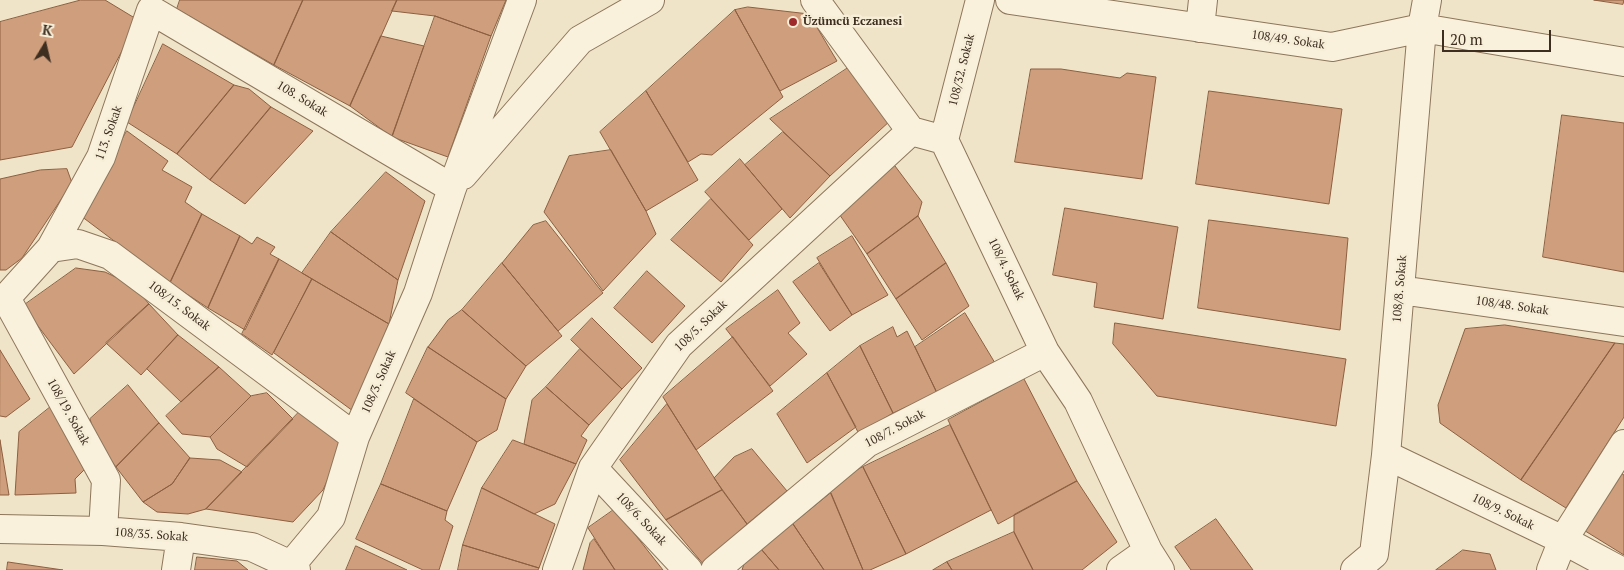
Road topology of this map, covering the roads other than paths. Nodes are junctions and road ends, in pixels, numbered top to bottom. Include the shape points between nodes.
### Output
1 (522, 0) edge
2 (650, 0) edge
3 (815, 0) edge
4 (980, 0) edge
5 (1010, 0) edge
6 (1203, 0) edge
7 (1427, 0) edge
8 (151, 10) joint
9 (1200, 28) junction
10 (1422, 28) junction
11 (1624, 62) edge
12 (911, 131) junction
13 (944, 140) junction
14 (452, 188) junction
15 (51, 248) junction
16 (1400, 290) junction
17 (3, 298) edge
18 (1624, 322) edge
19 (1046, 352) junction
20 (355, 437) junction
21 (1624, 444) edge
22 (1386, 455) junction
23 (593, 468) junction
24 (0, 529) edge
25 (103, 532) junction
26 (181, 536) junction
27 (1563, 540) junction
28 (1154, 561) edge
29 (293, 568) edge
30 (176, 570) edge
31 (557, 570) edge
32 (688, 570) edge
33 (715, 570) edge
34 (1121, 570) edge
35 (1355, 570) edge
36 (1551, 570) edge
37 (1619, 570) edge

1 - 14 street, 108/3. Sokak
2 - 14 street, 108/3. Sokak via 580,40
3 - 12 street
4 - 13 street, 108/32. Sokak
5 - 9 street, 108/49. Sokak
6 - 9 street
7 - 10 street, 108/8. Sokak
8 - 14 street, 108. Sokak
8 - 15 street, 113. Sokak via 101,157
9 - 10 street, 108/49. Sokak via 1332,47
10 - 11 street, 108/49. Sokak
10 - 16 street, 108/8. Sokak
12 - 13 street
12 - 23 street, 108/5. Sokak via 678,345
13 - 19 street, 108/4. Sokak
14 - 20 street, 108/3. Sokak via 418,293
15 - 17 street
15 - 20 street, 108/15. Sokak via 78,244 110,255
16 - 18 street, 108/48. Sokak
16 - 22 street, 108/8. Sokak
17 - 25 street, 108/19. Sokak via 106,480
19 - 28 street, 108/4. Sokak via 1078,401
19 - 33 street, 108/7. Sokak via 867,443
20 - 29 street, 108/3. Sokak via 331,517
21 - 27 street
22 - 27 street, 108/9. Sokak
22 - 35 street, 108/8. Sokak via 1374,554
23 - 31 street, 108/5. Sokak
23 - 32 street, 108/6. Sokak
24 - 25 street, 108/35. Sokak
25 - 26 street, 108/35. Sokak
26 - 29 street, 108/35. Sokak via 252,546
26 - 30 street
27 - 36 street
27 - 37 street, 108/9. Sokak
28 - 34 street

